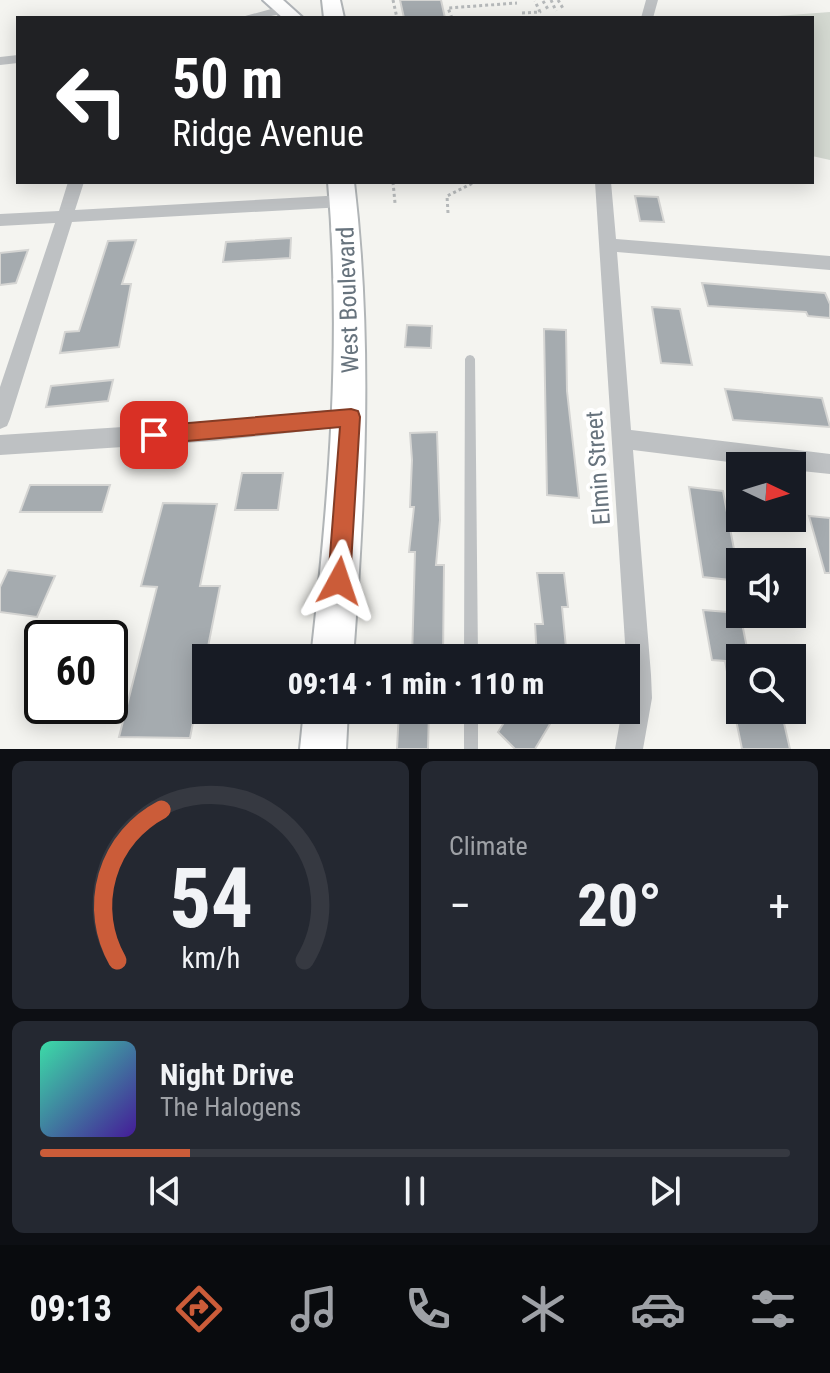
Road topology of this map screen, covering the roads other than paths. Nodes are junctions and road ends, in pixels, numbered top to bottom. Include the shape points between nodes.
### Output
1 (283, 9) edge
2 (253, 16) edge
3 (75, 184) edge
4 (603, 184) edge
5 (342, 191) edge
6 (66, 216) junction
7 (0, 220) edge
8 (607, 245) junction
9 (830, 263) edge
10 (470, 359) dead end
11 (351, 417) junction
12 (0, 419) edge
13 (622, 439) junction
14 (0, 445) edge
15 (830, 464) edge
16 (333, 644) edge
17 (471, 644) edge
18 (325, 724) edge
19 (471, 724) edge
20 (323, 749) edge
21 (471, 749) edge
22 (629, 749) edge

1 - 2 street
3 - 6 street
4 - 8 street, Elmin Street
5 - 6 street
5 - 11 main road, West Boulevard via 352,307
6 - 7 street
6 - 12 street
8 - 9 street
8 - 13 street, Elmin Street
10 - 17 lane
11 - 14 street
11 - 16 main road, West Boulevard
13 - 15 street
13 - 22 street, Elmin Street via 638,675
18 - 20 main road
19 - 21 lane

